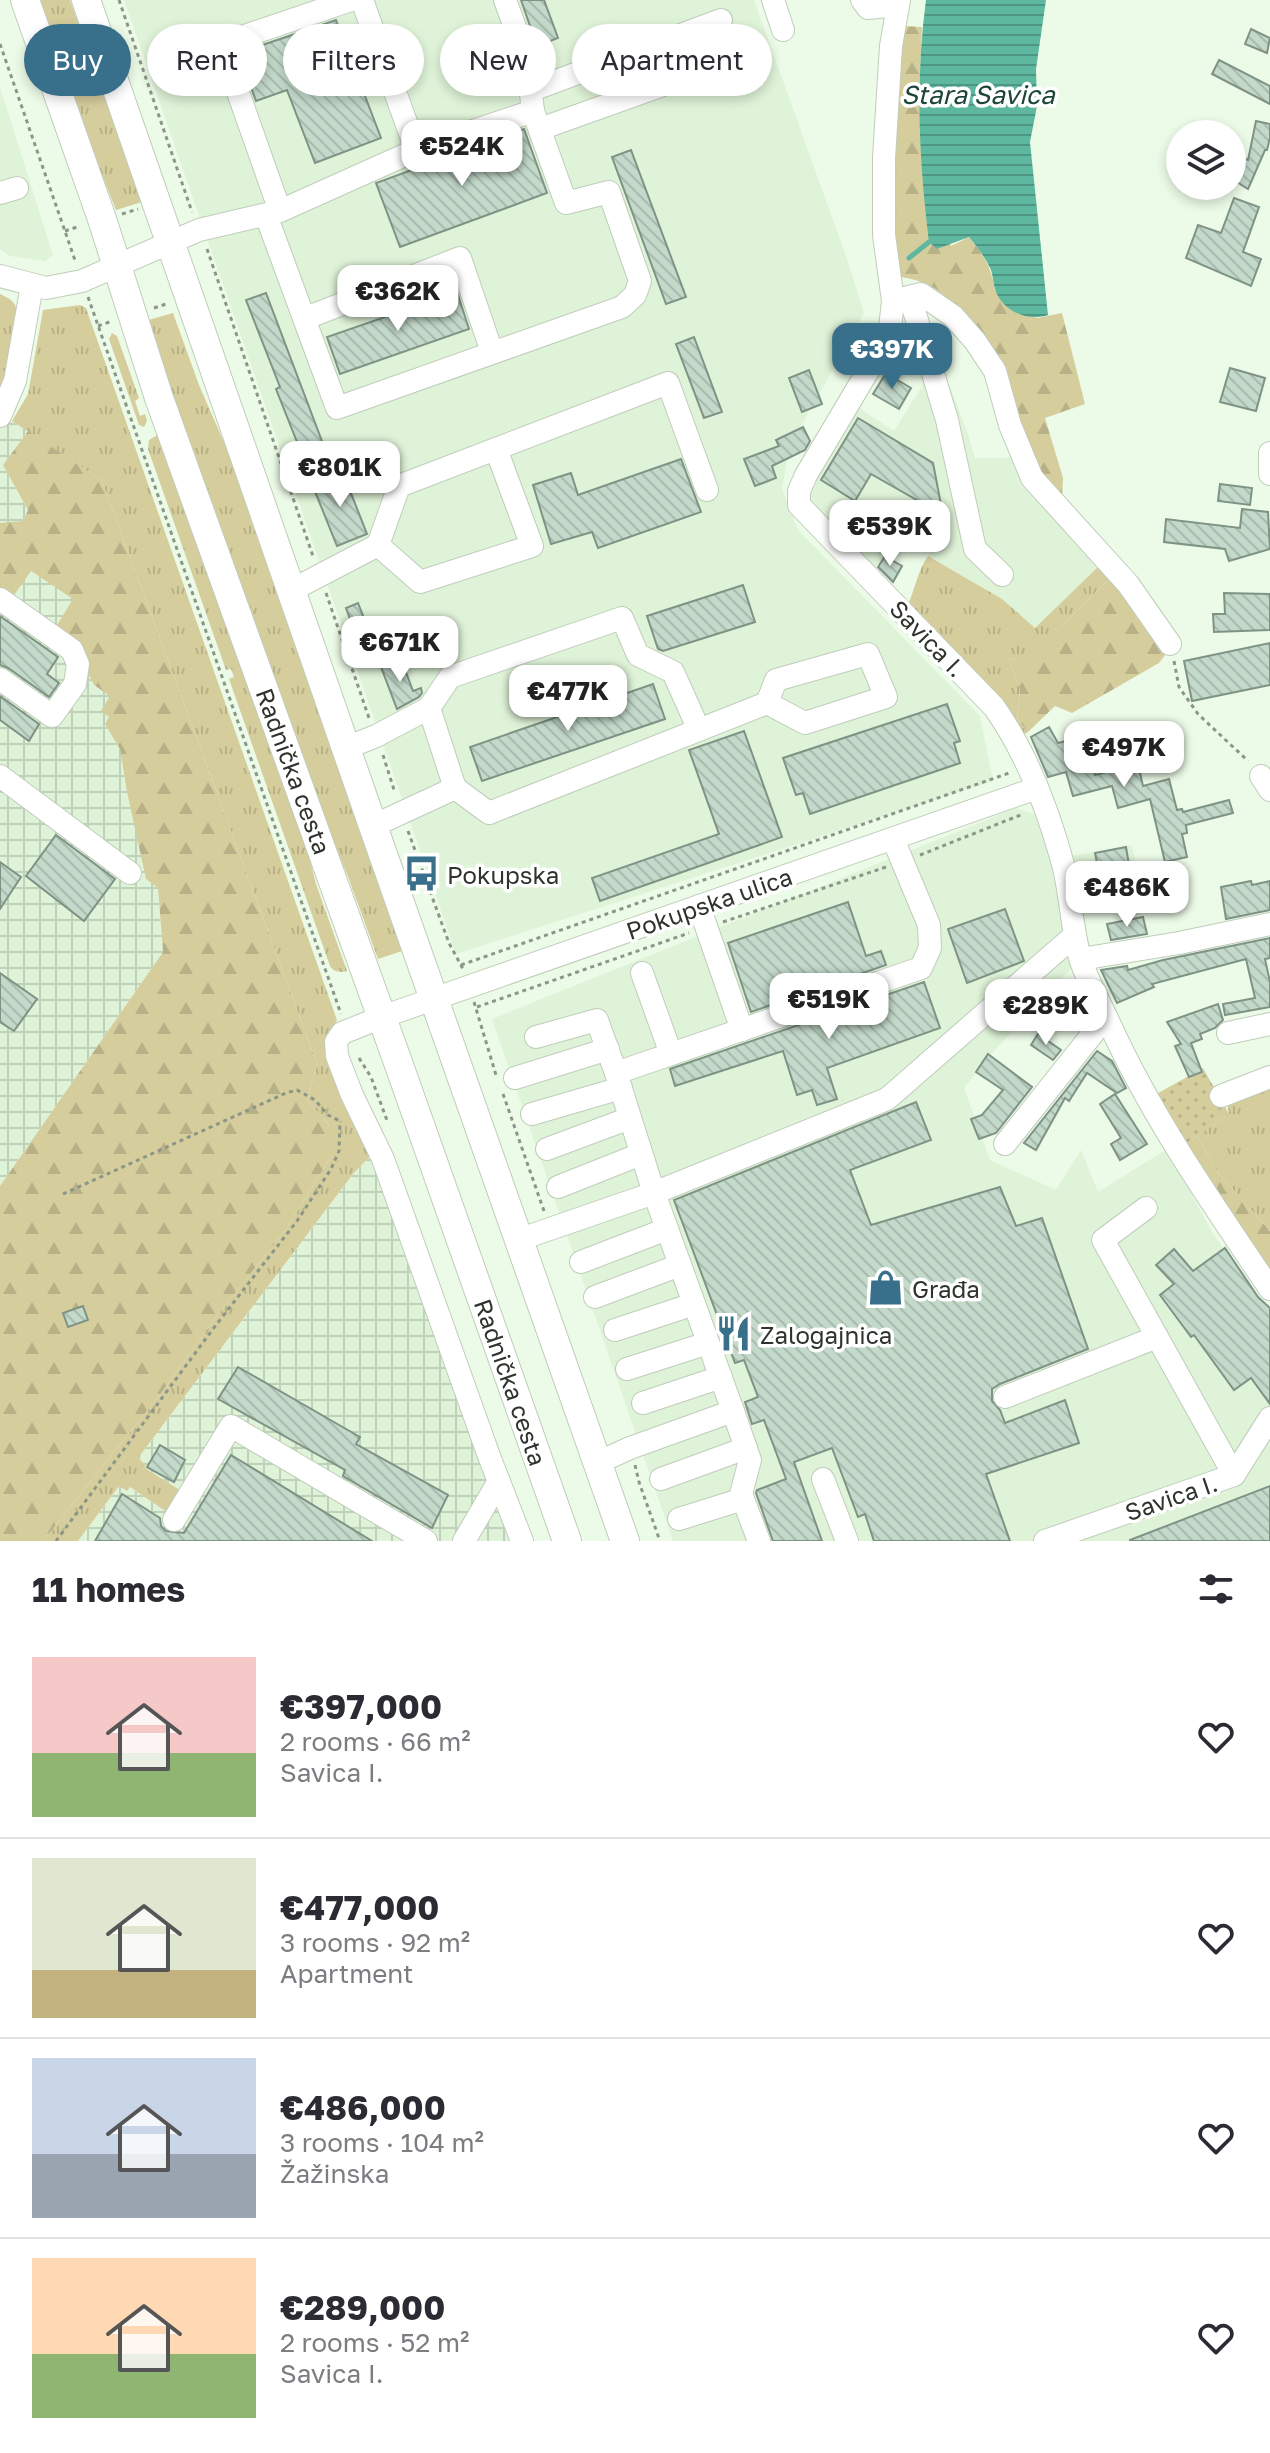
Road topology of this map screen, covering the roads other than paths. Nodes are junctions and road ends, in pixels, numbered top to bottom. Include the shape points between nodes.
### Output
1 (25, 0) edge
2 (86, 0) edge
3 (351, 0) edge
4 (362, 0) edge
5 (505, 0) edge
6 (773, 0) edge
7 (862, 0) edge
8 (899, 3) edge
9 (721, 20) dead end
10 (783, 30) dead end
11 (590, 96) edge
12 (535, 110) junction
13 (416, 150) junction
14 (273, 213) junction
15 (170, 245) junction
16 (117, 265) junction
17 (0, 276) edge
18 (32, 285) junction
19 (901, 299) junction
20 (306, 318) junction
21 (492, 352) junction
22 (0, 416) edge
23 (496, 449) junction
24 (1270, 453) edge
25 (1270, 474) edge
26 (707, 490) dead end
27 (378, 545) junction
28 (1002, 575) dead end
29 (292, 590) junction
30 (0, 599) edge
31 (1170, 644) road end
32 (0, 679) edge
33 (767, 703) junction
34 (429, 708) junction
35 (699, 730) junction
36 (346, 748) junction
37 (0, 776) edge
38 (455, 788) junction
39 (1029, 791) junction
40 (373, 826) junction
41 (893, 839) junction
42 (130, 873) dead end
43 (703, 917) junction
44 (1270, 924) edge
45 (1075, 935) junction
46 (1081, 959) junction
47 (642, 973) dead end
48 (435, 999) junction
49 (382, 1017) junction
50 (1106, 1017) junction
51 (1270, 1024) edge
52 (742, 1030) junction
53 (1228, 1033) dead end
54 (536, 1037) dead end
55 (608, 1049) junction
56 (671, 1054) junction
57 (1270, 1077) edge
58 (504, 1081) road end
59 (619, 1081) junction
60 (1221, 1096) dead end
61 (532, 1114) dead end
62 (630, 1118) junction
63 (1005, 1144) dead end
64 (547, 1149) dead end
65 (641, 1154) junction
66 (558, 1187) dead end
67 (654, 1193) junction
68 (1146, 1208) dead end
69 (667, 1229) junction
70 (518, 1240) junction
71 (581, 1262) dead end
72 (680, 1265) junction
73 (1270, 1289) edge
74 (595, 1297) dead end
75 (694, 1304) junction
76 (615, 1330) dead end
77 (1157, 1337) junction
78 (708, 1343) junction
79 (627, 1369) dead end
80 (721, 1377) junction
81 (1005, 1397) dead end
82 (643, 1403) dead end
83 (733, 1411) junction
84 (1270, 1418) edge
85 (746, 1448) junction
86 (597, 1463) junction
87 (1234, 1475) junction
88 (661, 1479) dead end
89 (823, 1479) dead end
90 (499, 1481) junction
91 (743, 1499) junction
92 (679, 1519) dead end
93 (174, 1520) dead end
94 (426, 1541) edge
95 (464, 1541) edge
96 (522, 1541) edge
97 (567, 1541) edge
98 (625, 1541) edge
99 (759, 1541) edge
100 (847, 1541) edge
101 (1045, 1541) edge

1 - 16 main road, Radnička cesta
2 - 15 main road
3 - 14 street via 221,44
4 - 13 street
5 - 12 street via 527,60
6 - 10 street
7 - 8 street via 868,8
8 - 19 street, Savica I. via 891,46 884,235
9 - 12 street
11 - 12 street
12 - 13 street
12 - 21 street via 566,203 609,192 640,281 622,307
13 - 14 street
14 - 15 street via 199,230
14 - 20 street
15 - 16 street
15 - 29 main road
16 - 18 street via 82,281 46,288
16 - 49 main road, Radnička cesta via 159,398
17 - 18 street
18 - 22 street via 15,381
19 - 28 street via 947,420 975,549
19 - 31 street via 921,294 934,301 975,341 995,371 1032,478 1128,584
19 - 39 street, Savica I. via 875,359 806,475 799,505 994,707 1022,751
20 - 21 street via 337,408
20 - 21 street via 460,258
23 - 26 street via 668,383
23 - 27 street via 399,486
23 - 27 street via 532,546 420,582
24 - 25 street
27 - 29 street
29 - 36 main road
30 - 32 street via 72,650 78,664 75,684 52,716
33 - 33 street via 805,723 886,697 868,654 776,680
33 - 35 street
34 - 35 street via 450,677 622,618 638,655 673,672
34 - 36 street
34 - 38 street
35 - 38 street via 489,813
36 - 40 main road
37 - 42 street
38 - 40 street
39 - 41 street, Pokupska ulica
39 - 45 street, Savica I. via 1064,870
40 - 48 main road
41 - 43 street, Pokupska ulica
41 - 52 street via 929,925 930,948 921,968
43 - 48 street, Pokupska ulica
43 - 52 street
44 - 46 street
45 - 46 street, Savica I.
45 - 67 street via 887,1099
46 - 50 street, Savica I.
47 - 56 street
48 - 49 street, Pokupska ulica
48 - 70 main road
49 - 90 street, Pokupska ulica via 342,1033 337,1056 383,1159
49 - 97 main road, Radnička cesta
50 - 63 street
50 - 73 street, Savica I. via 1175,1148
51 - 53 street
52 - 56 street
54 - 55 street via 597,1020
55 - 58 street
55 - 59 street
56 - 59 street
57 - 60 street
59 - 61 street
59 - 62 street
62 - 64 street
62 - 65 street
65 - 66 street
65 - 67 street
67 - 69 street
67 - 70 street
68 - 77 street via 1103,1240
69 - 71 street
69 - 72 street
70 - 86 main road
72 - 74 street
72 - 75 street
75 - 76 street
75 - 78 street
77 - 81 street
77 - 87 street
78 - 79 street
78 - 80 street
80 - 82 street
80 - 83 street
83 - 85 street
83 - 86 street
84 - 87 street, Savica I.
85 - 88 street
85 - 91 street via 750,1460
86 - 98 main road
87 - 101 street, Savica I.
89 - 100 street
90 - 95 street
90 - 96 street
91 - 92 street
91 - 99 street
93 - 94 street via 231,1426

